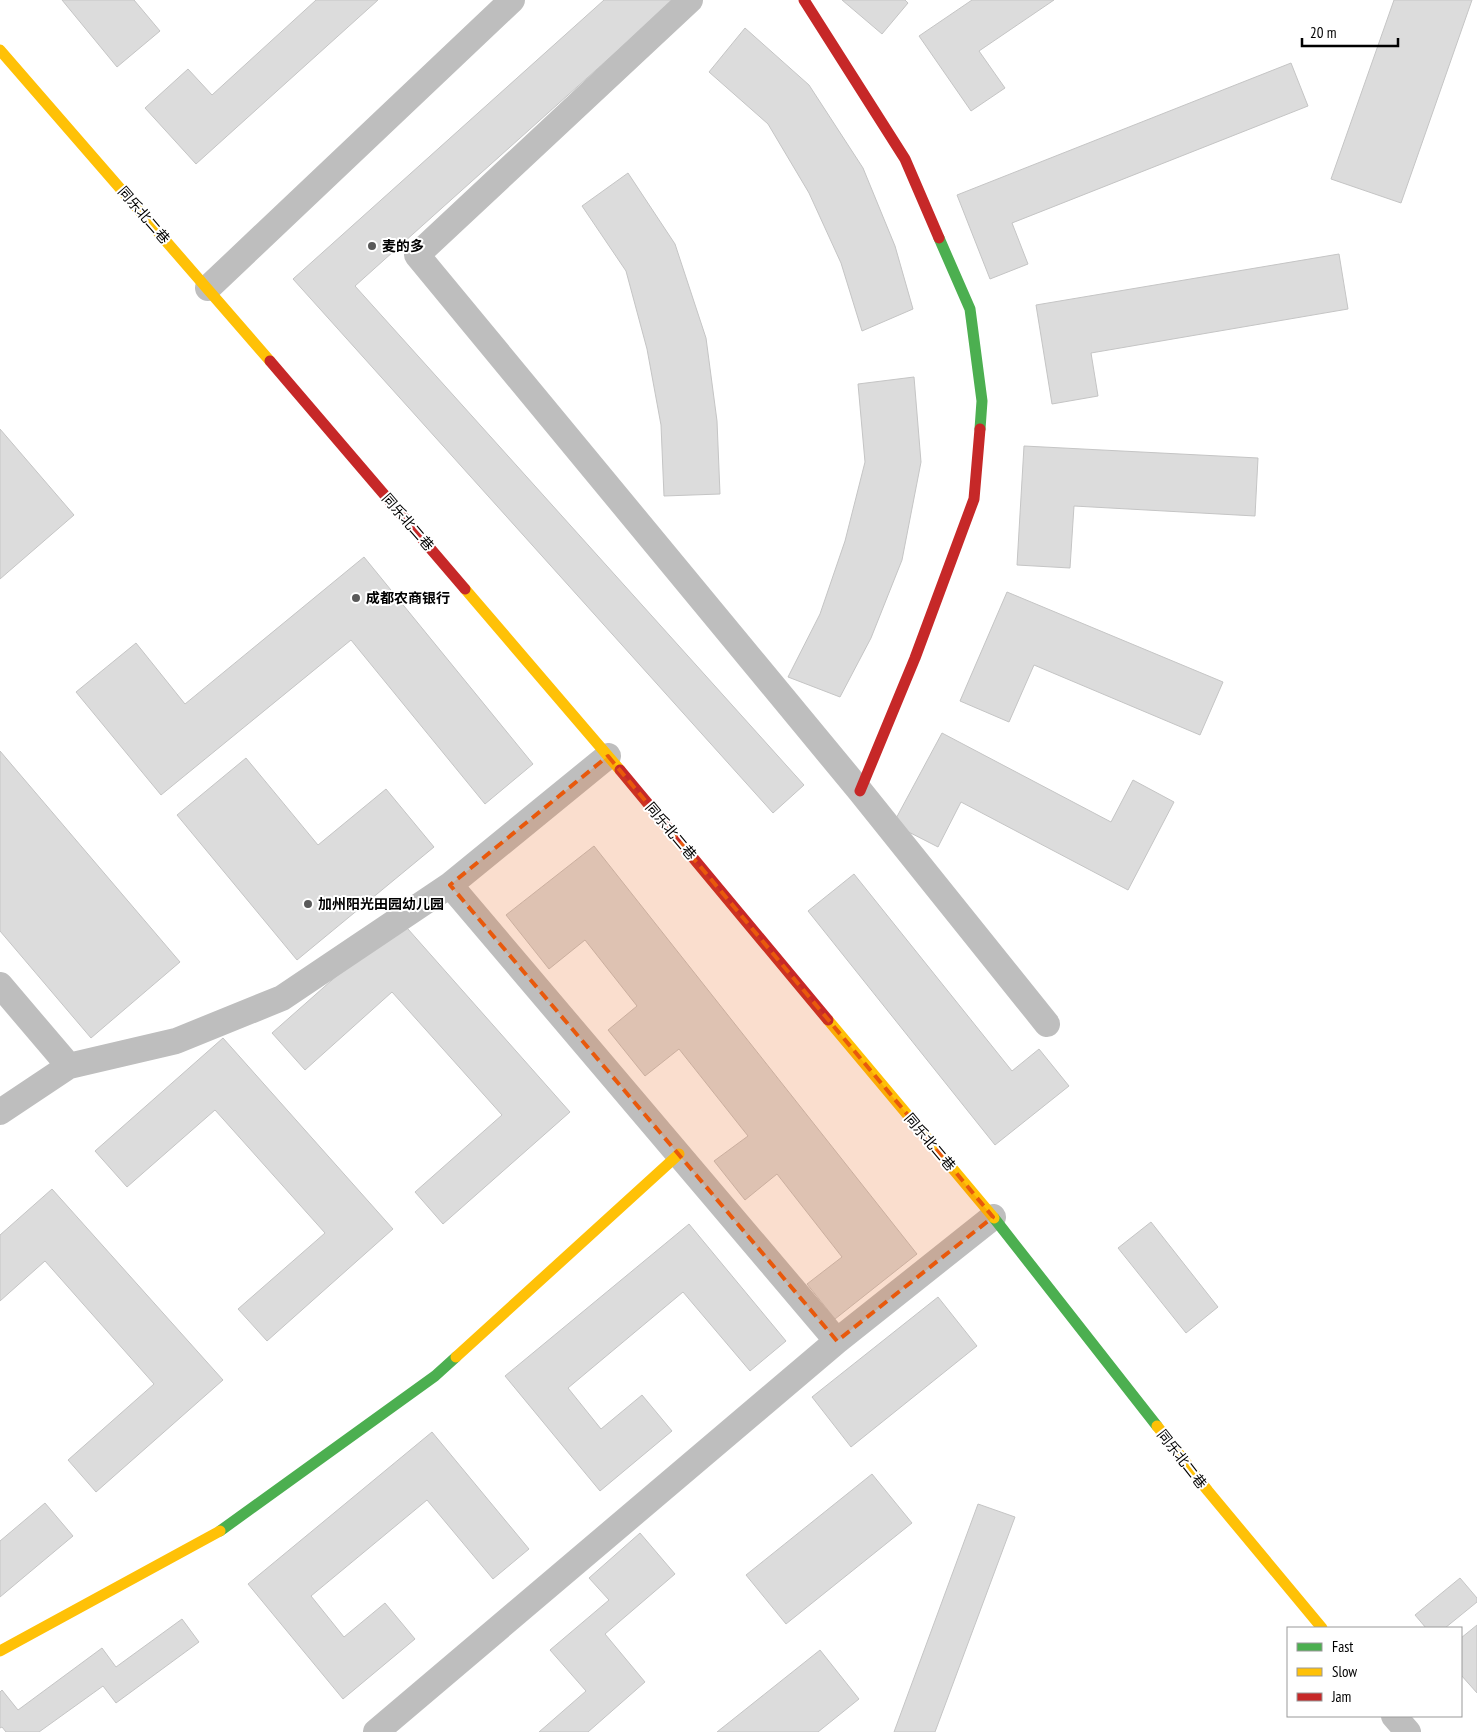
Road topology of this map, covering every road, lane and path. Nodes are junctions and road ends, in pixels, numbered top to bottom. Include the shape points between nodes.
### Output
1 (512, 0) edge
2 (690, 0) edge
3 (804, 0) edge
4 (0, 50) edge
5 (208, 288) junction
6 (608, 756) junction
7 (860, 792) junction
8 (450, 885) junction
9 (0, 985) edge
10 (1047, 1024) dead end
11 (69, 1066) junction
12 (0, 1112) edge
13 (679, 1154) junction
14 (993, 1217) junction
15 (837, 1341) junction
16 (1321, 1627) edge
17 (0, 1651) edge
18 (1395, 1717) edge
19 (376, 1732) edge
20 (1408, 1732) edge

1 - 5 street
2 - 7 street via 417,255
3 - 7 street via 905,159 970,309 982,400 974,500 915,658
4 - 5 street, 同乐北二巷
5 - 6 street, 同乐北二巷
6 - 8 street
6 - 14 street, 同乐北二巷
7 - 10 street
8 - 11 street via 282,998 176,1042
8 - 13 street
9 - 11 street
11 - 12 street
13 - 15 street
13 - 17 street via 435,1376 223,1529
14 - 15 street
14 - 16 street, 同乐北二巷 via 1208,1491
15 - 19 street
18 - 20 street

